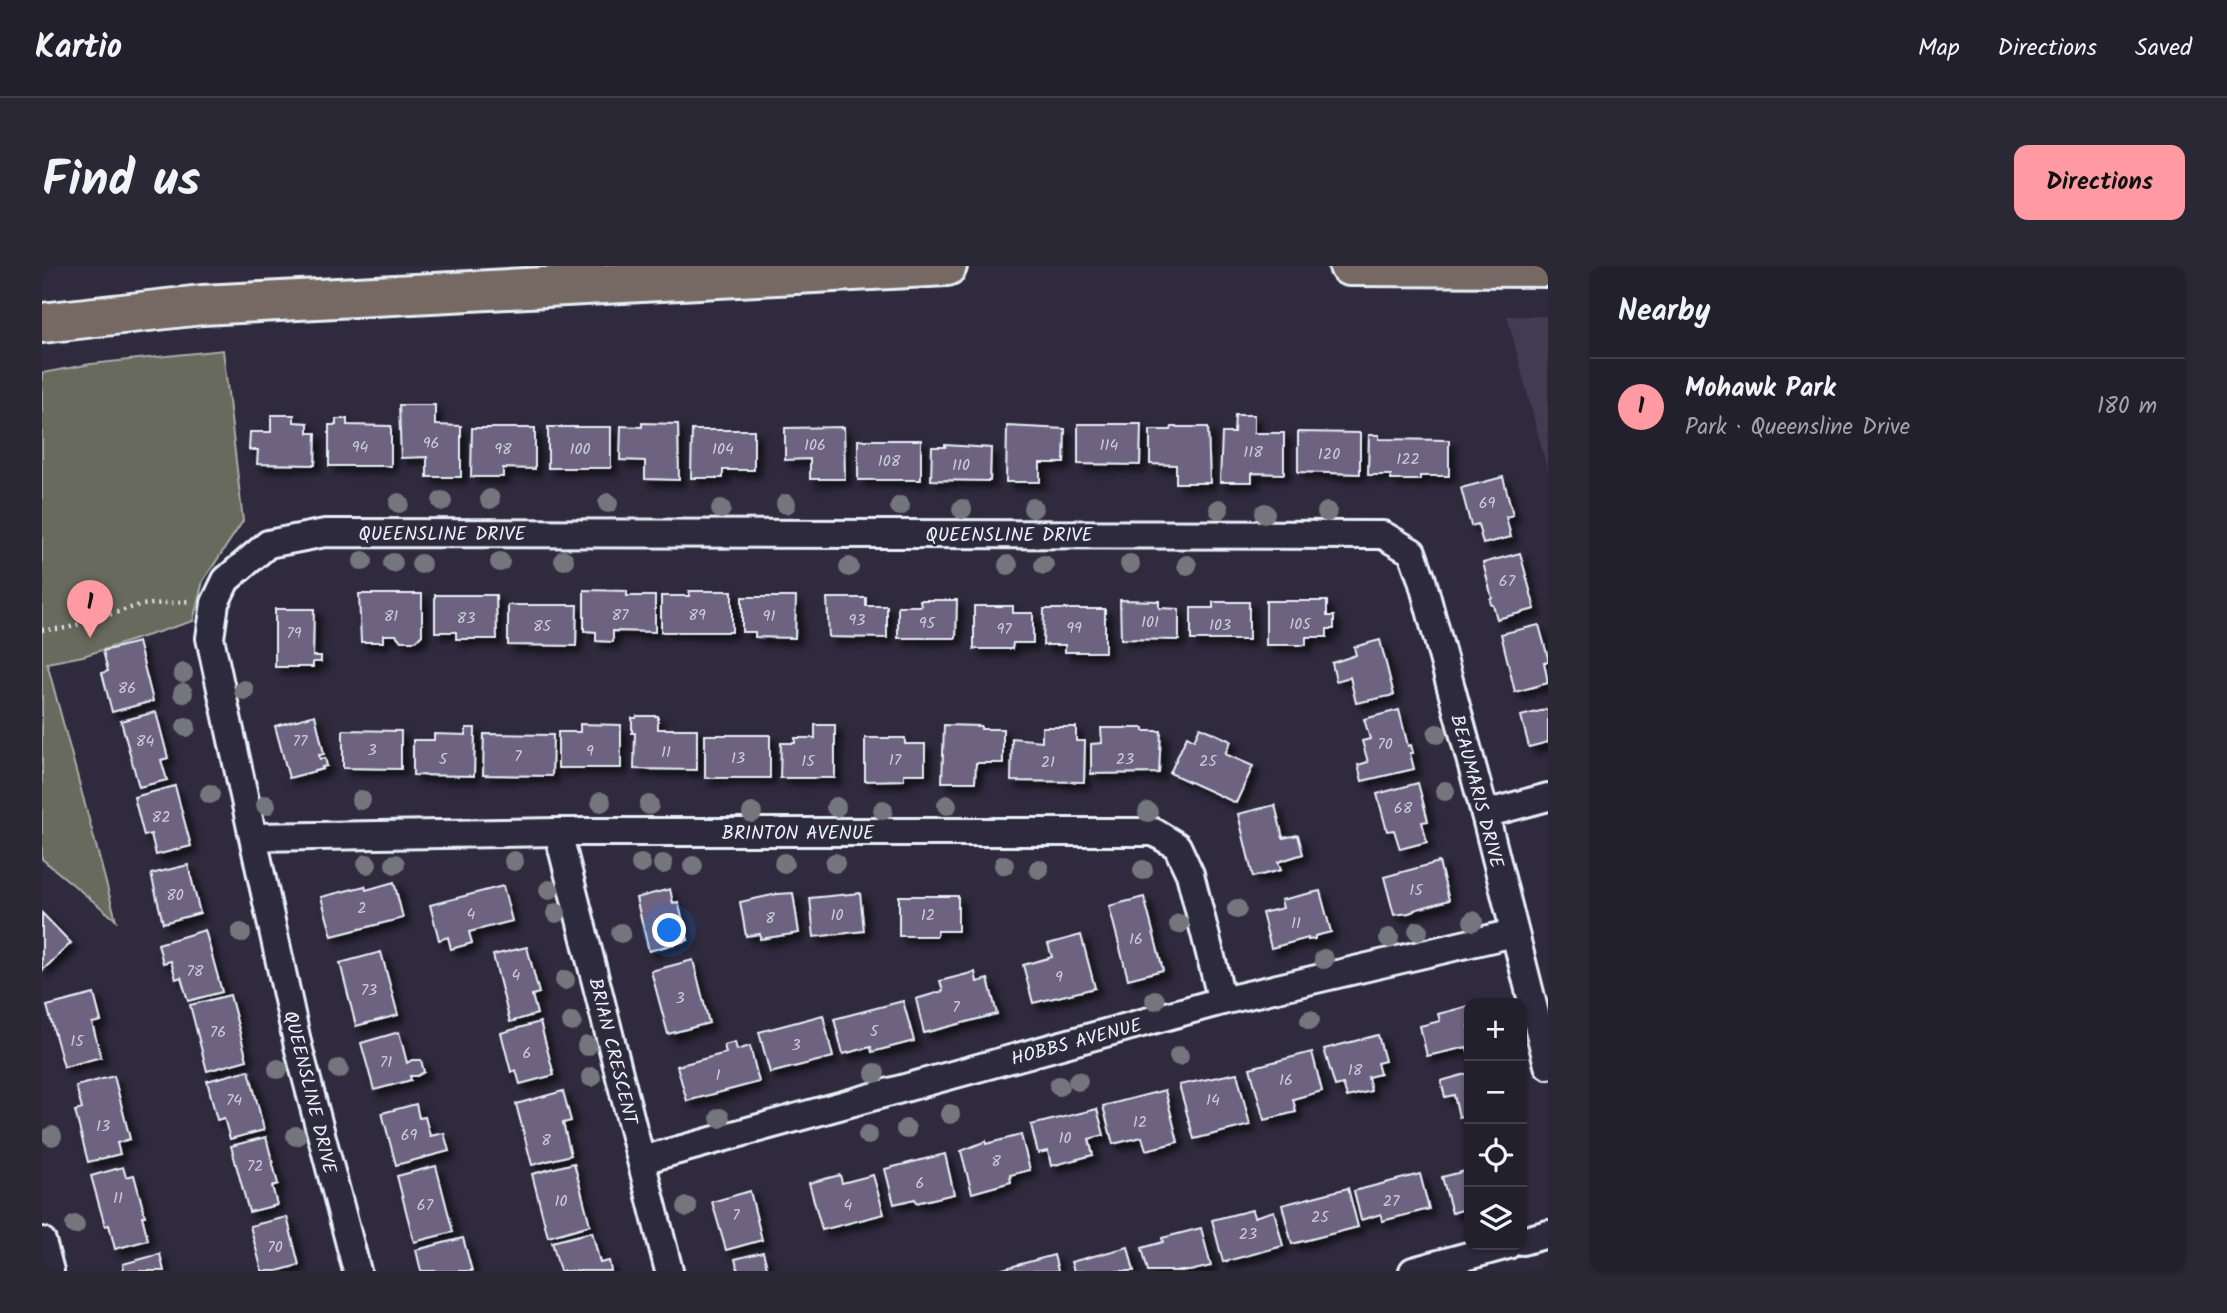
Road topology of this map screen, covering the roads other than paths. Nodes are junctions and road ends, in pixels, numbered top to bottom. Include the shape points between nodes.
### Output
1 (947, 266) edge
2 (1349, 266) edge
3 (1548, 267) edge
4 (42, 323) edge
5 (1383, 535) joint
6 (1548, 797) edge
7 (1485, 814) junction
8 (558, 832) junction
9 (254, 837) junction
10 (1514, 933) junction
11 (1222, 1001) junction
12 (1548, 1065) edge
13 (642, 1160) junction
14 (1548, 1234) edge
15 (1527, 1240) edge
16 (42, 1241) edge
17 (1490, 1250) edge
18 (50, 1271) edge
19 (356, 1271) edge
20 (669, 1271) edge
21 (1413, 1271) edge

1 - 4 highway via 216,304
2 - 3 highway
5 - 7 street, BEAUMARIS DRIVE via 1412,552
5 - 9 street, QUEENSLINE DRIVE via 325,533 268,544 226,580 215,603 210,638
6 - 7 street
7 - 10 street, BEAUMARIS DRIVE
8 - 9 street, BRINTON AVENUE
8 - 11 street, BRINTON AVENUE via 1154,832 1177,846 1190,874
8 - 13 street, BRIAN CRESCENT
9 - 19 street, QUEENSLINE DRIVE via 298,1046
10 - 11 street, HOBBS AVENUE
10 - 12 street, BEAUMARIS DRIVE
11 - 13 street, HOBBS AVENUE
13 - 20 street, BRIAN CRESCENT
14 - 15 street
16 - 18 street
17 - 21 street

